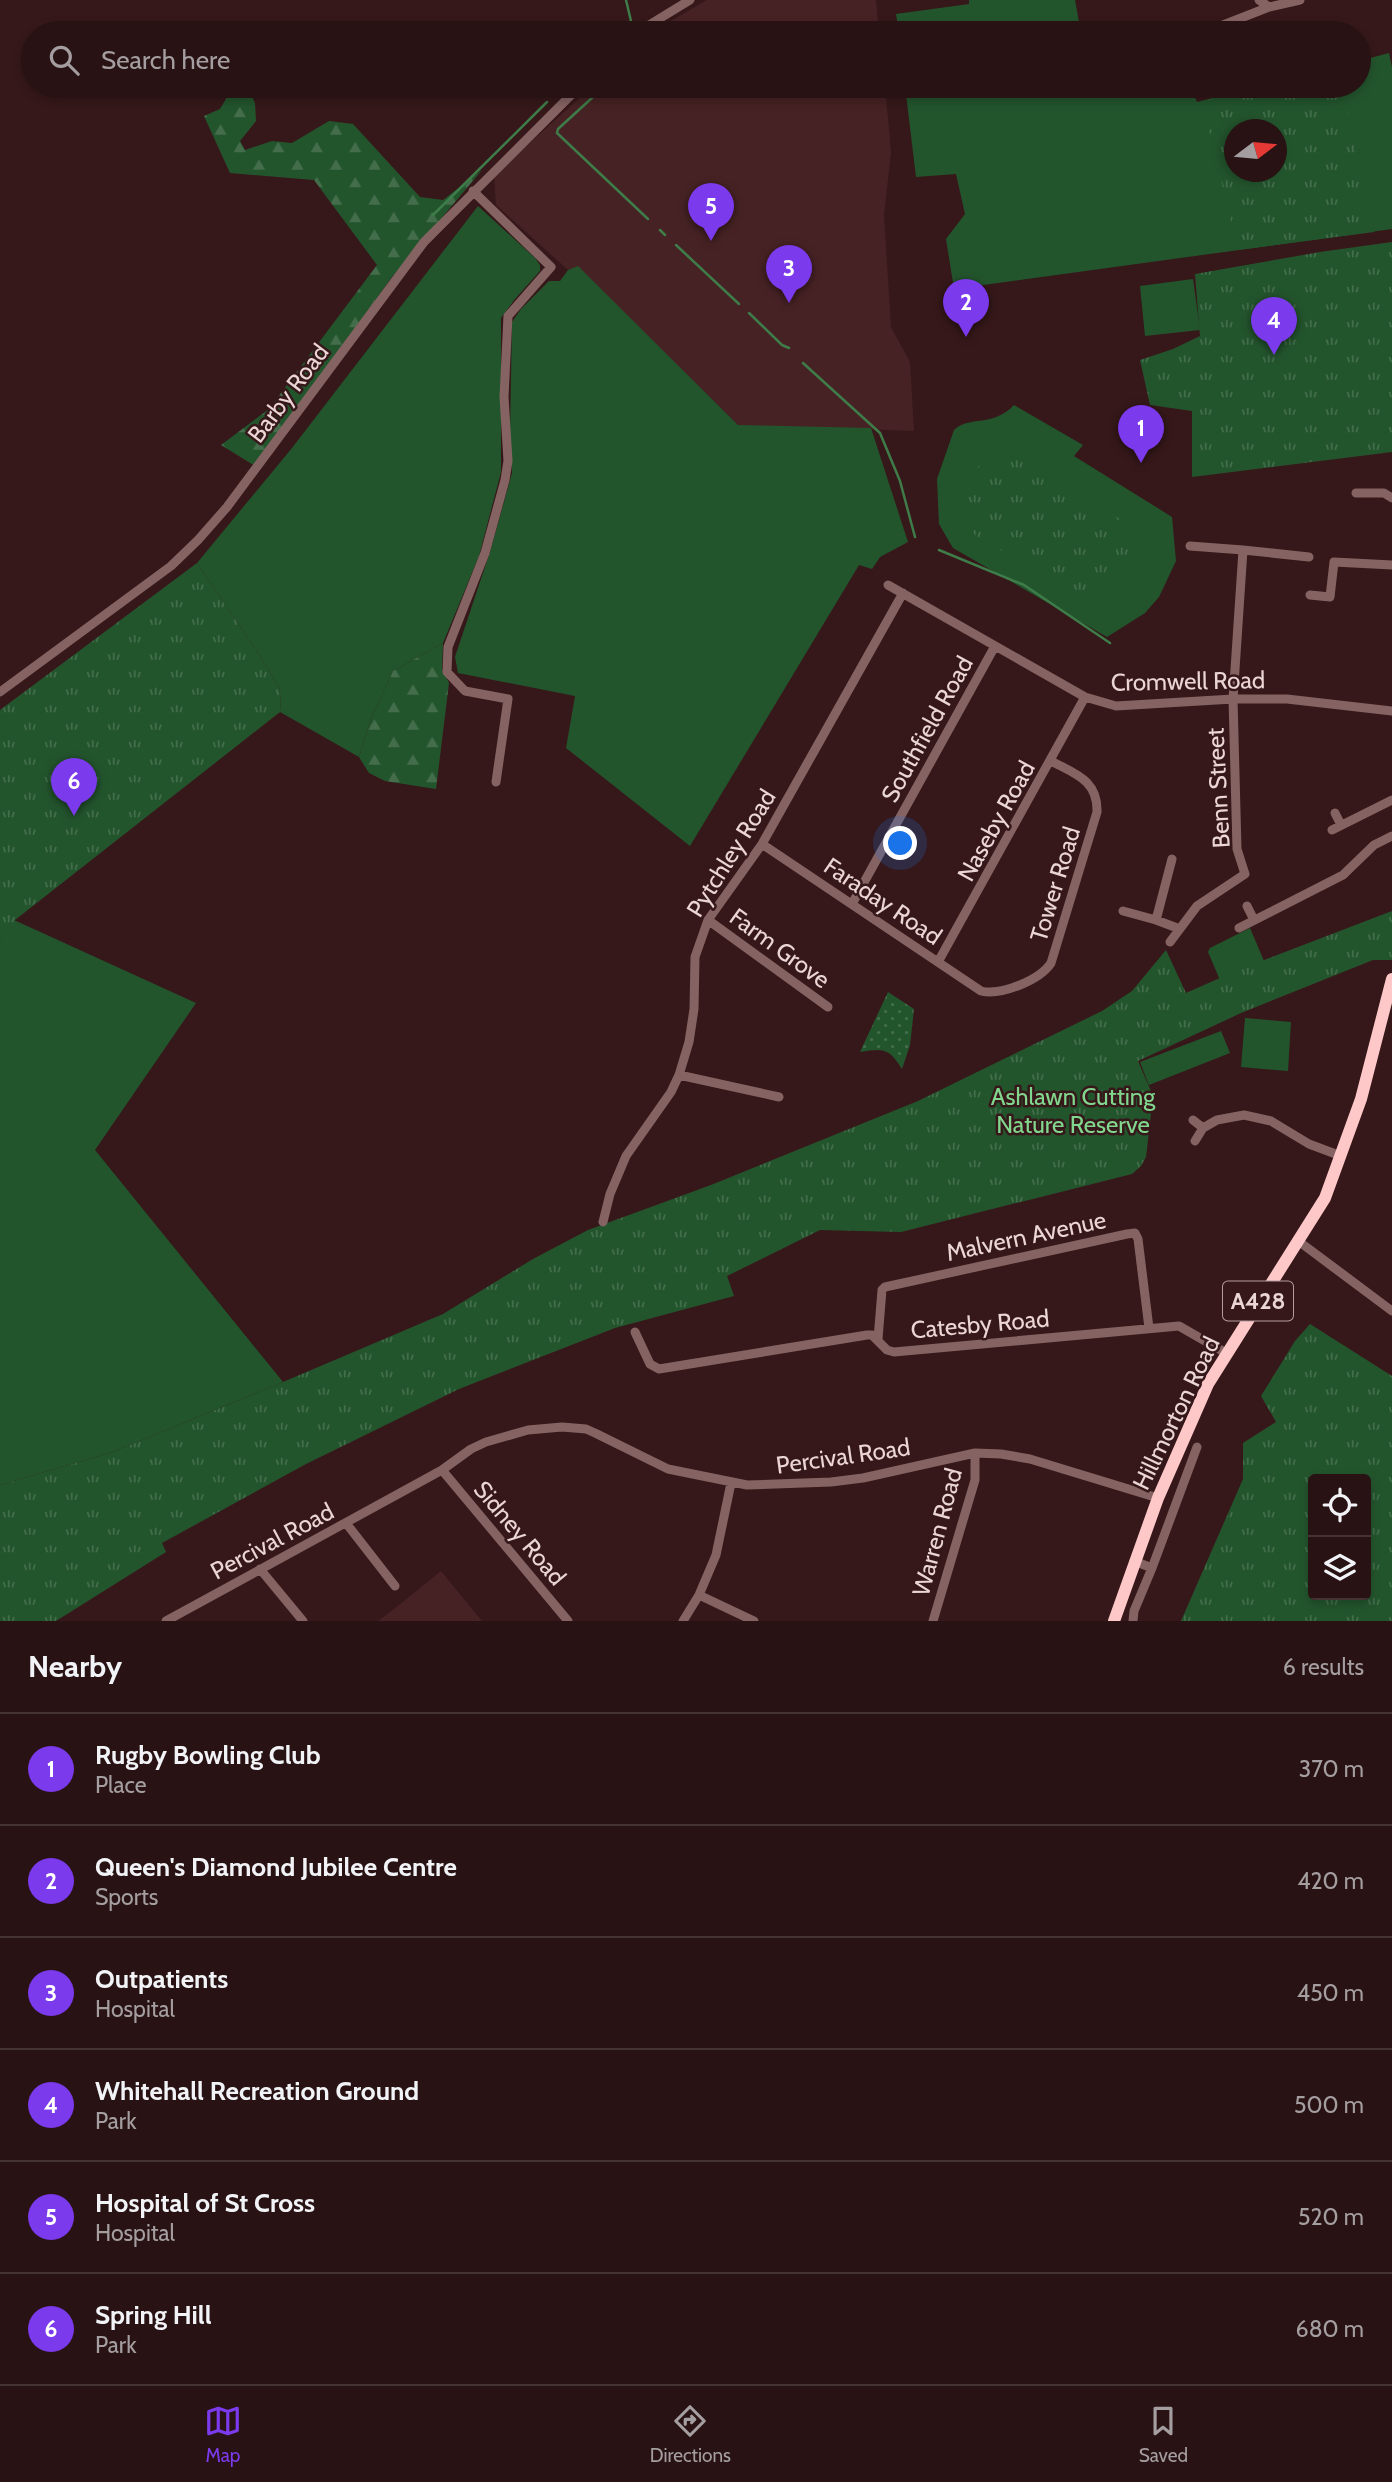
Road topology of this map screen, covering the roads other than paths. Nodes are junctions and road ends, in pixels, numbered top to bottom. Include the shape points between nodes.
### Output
1 (690, 0) edge
2 (1259, 0) edge
3 (1300, 0) edge
4 (1269, 7) junction
5 (656, 21) edge
6 (1233, 21) edge
7 (568, 98) edge
8 (473, 191) junction
9 (1356, 494) dead end
10 (1392, 498) edge
11 (1190, 546) dead end
12 (1243, 550) junction
13 (1309, 557) dead end
14 (1392, 565) edge
15 (888, 585) dead end
16 (903, 593) junction
17 (1310, 595) dead end
18 (995, 646) junction
19 (0, 692) edge
20 (1085, 697) junction
21 (1233, 699) junction
22 (1392, 711) edge
23 (1051, 761) junction
24 (496, 782) dead end
25 (1392, 800) edge
26 (1335, 813) dead end
27 (1341, 825) junction
28 (1332, 830) dead end
29 (1392, 836) edge
30 (762, 844) junction
31 (1172, 859) dead end
32 (852, 904) junction
33 (1123, 911) dead end
34 (708, 920) junction
35 (1156, 920) junction
36 (1239, 928) dead end
37 (1180, 929) junction
38 (1170, 942) dead end
39 (938, 962) junction
40 (1392, 979) edge
41 (981, 991) joint
42 (828, 1007) dead end
43 (1388, 1011) edge
44 (679, 1074) junction
45 (779, 1097) dead end
46 (1193, 1120) dead end
47 (1203, 1128) junction
48 (1195, 1141) dead end
49 (1341, 1156) junction
50 (603, 1222) dead end
51 (1297, 1240) junction
52 (1392, 1311) edge
53 (1149, 1328) junction
54 (635, 1332) dead end
55 (878, 1339) junction
56 (1226, 1353) junction
57 (1197, 1447) dead end
58 (975, 1453) junction
59 (442, 1470) junction
60 (730, 1483) junction
61 (1158, 1498) junction
62 (346, 1523) junction
63 (1134, 1562) junction
64 (1152, 1568) junction
65 (260, 1570) junction
66 (395, 1586) dead end
67 (699, 1595) junction
68 (170, 1620) edge
69 (303, 1621) edge
70 (568, 1621) edge
71 (683, 1621) edge
72 (754, 1621) edge
73 (933, 1621) edge
74 (1114, 1621) edge
75 (1133, 1621) edge

1 - 5 street
2 - 4 street
3 - 4 street
4 - 6 street
7 - 8 street, Barby Road
8 - 19 street, Barby Road via 408,263 228,507 198,540 171,566
8 - 24 street via 551,267 508,316 505,480 485,553 448,647 447,672 465,691 508,699
9 - 10 street via 1384,493
11 - 12 street
12 - 13 street
12 - 21 street, Benn Street
14 - 17 street via 1334,562 1331,597
15 - 16 street, Cromwell Road
16 - 18 street, Cromwell Road
16 - 30 street, Pytchley Road
18 - 20 street, Cromwell Road
18 - 32 street, Southfield Road
20 - 21 street, Cromwell Road via 1116,706
20 - 23 street, Naseby Road
21 - 22 street, Cromwell Road via 1287,699
21 - 37 street, Benn Street via 1237,849 1244,874 1197,906
23 - 39 street, Naseby Road
23 - 41 street, Tower Road via 1085,780 1097,800 1055,954 1041,975 999,993
25 - 27 street
26 - 27 street
27 - 28 street
29 - 36 street via 1374,845 1343,875 1255,913
30 - 32 street, Faraday Road
30 - 34 street, Pytchley Road
31 - 35 street
32 - 39 street, Faraday Road
33 - 35 street
34 - 42 street, Farm Grove
34 - 44 street, Pytchley Road via 695,957 694,1010
35 - 37 street
37 - 38 street
39 - 41 street, Faraday Road
40 - 43 highway, Hillmorton Road / A428
43 - 49 highway, Hillmorton Road / A428
44 - 45 street
44 - 50 street, Pytchley Road via 626,1156
46 - 47 street
47 - 48 street
47 - 49 street via 1235,1116 1260,1117
49 - 51 highway, Hillmorton Road / A428 via 1325,1198
51 - 52 street
51 - 56 highway, Hillmorton Road / A428
53 - 55 street, Catesby Road via 894,1352
53 - 55 street, Malvern Avenue via 1135,1233 885,1287
53 - 56 street, Catesby Road via 1179,1326
54 - 55 street, Catesby Road via 650,1364 659,1369 860,1335
56 - 61 highway, Hillmorton Road / A428 via 1192,1417
57 - 64 street, Hillmorton Road
58 - 60 street, Percival Road via 879,1476 831,1482
58 - 61 street, Percival Road via 1030,1459
58 - 73 street, Warren Road via 975,1480
59 - 60 street, Percival Road via 486,1442 528,1430 562,1427 586,1429 668,1469
59 - 62 street, Percival Road
59 - 70 street, Sidney Road
60 - 67 street via 716,1555
61 - 63 highway, Hillmorton Road / A428
62 - 65 street, Percival Road
62 - 66 street
63 - 64 street
63 - 74 highway, Hillmorton Road / A428
64 - 75 street, Hillmorton Road
65 - 68 street, Percival Road
65 - 69 street
67 - 71 street
67 - 72 street

